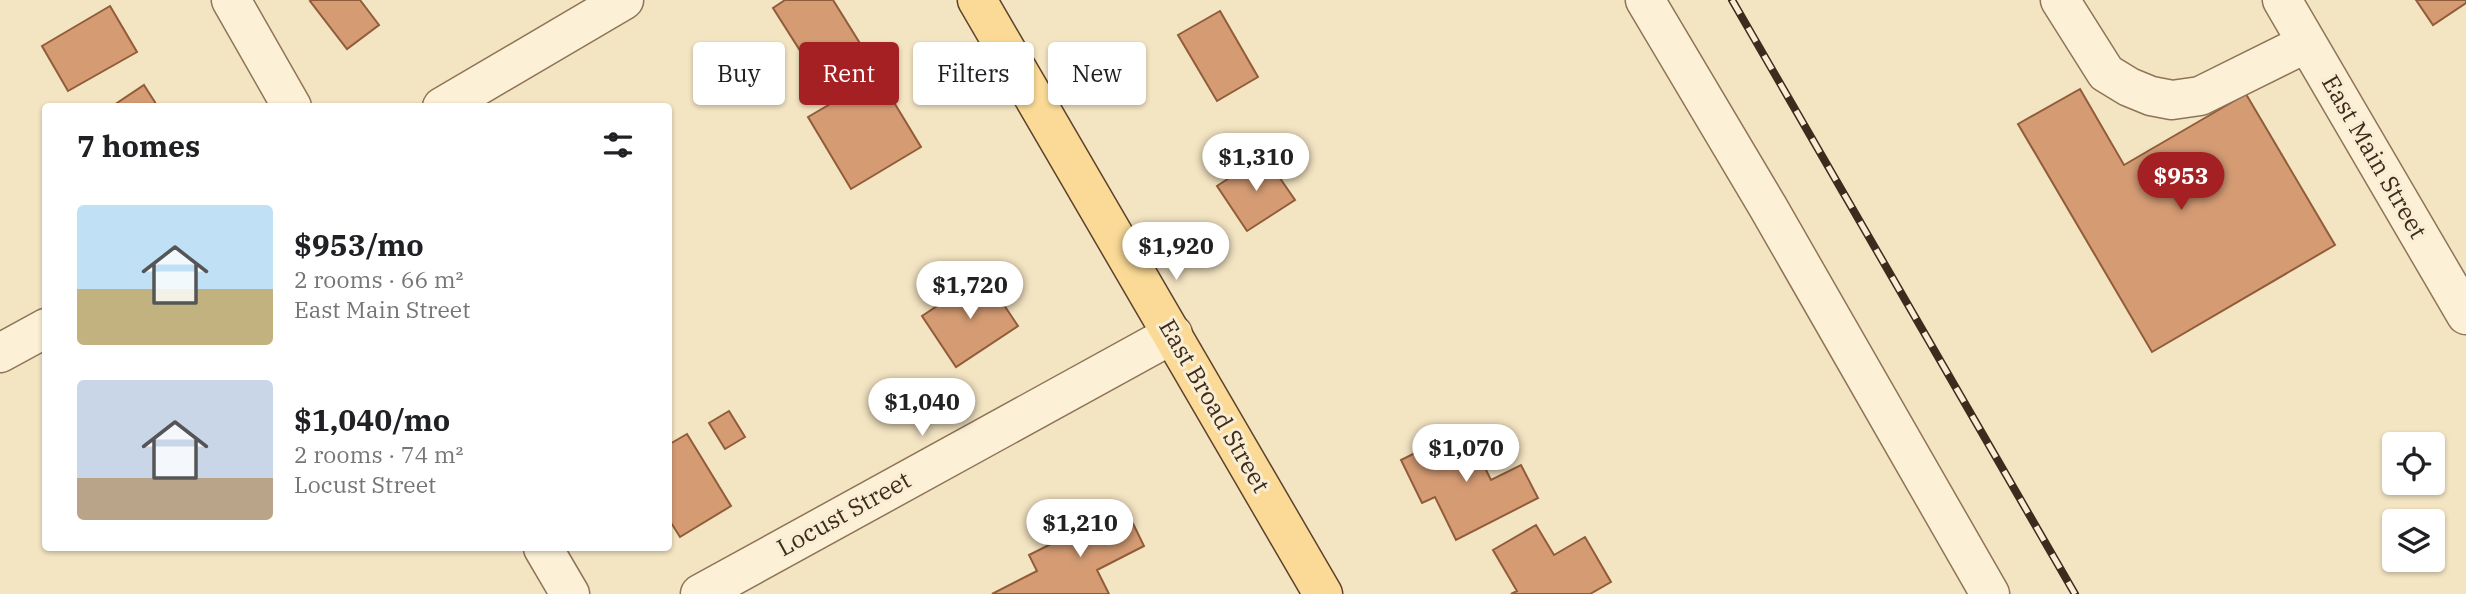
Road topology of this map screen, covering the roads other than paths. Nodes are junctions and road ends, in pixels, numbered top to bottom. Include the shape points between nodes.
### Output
1 (231, 0) edge
2 (624, 0) edge
3 (977, 0) edge
4 (1645, 0) edge
5 (2060, 0) edge
6 (2282, 0) edge
7 (2307, 43) junction
8 (290, 103) edge
9 (449, 103) edge
10 (2466, 315) edge
11 (42, 330) edge
12 (1172, 334) junction
13 (0, 352) edge
14 (545, 551) edge
15 (570, 594) edge
16 (700, 594) edge
17 (1323, 594) edge
18 (1990, 594) edge

1 - 8 street
2 - 9 street
3 - 12 main road, East Broad Street
4 - 18 street
5 - 7 street via 2106,73 2129,87 2172,100 2200,96
6 - 7 street, East Main Street
7 - 10 street, East Main Street
11 - 13 street
12 - 16 street, Locust Street
12 - 17 main road, East Broad Street
14 - 15 street

